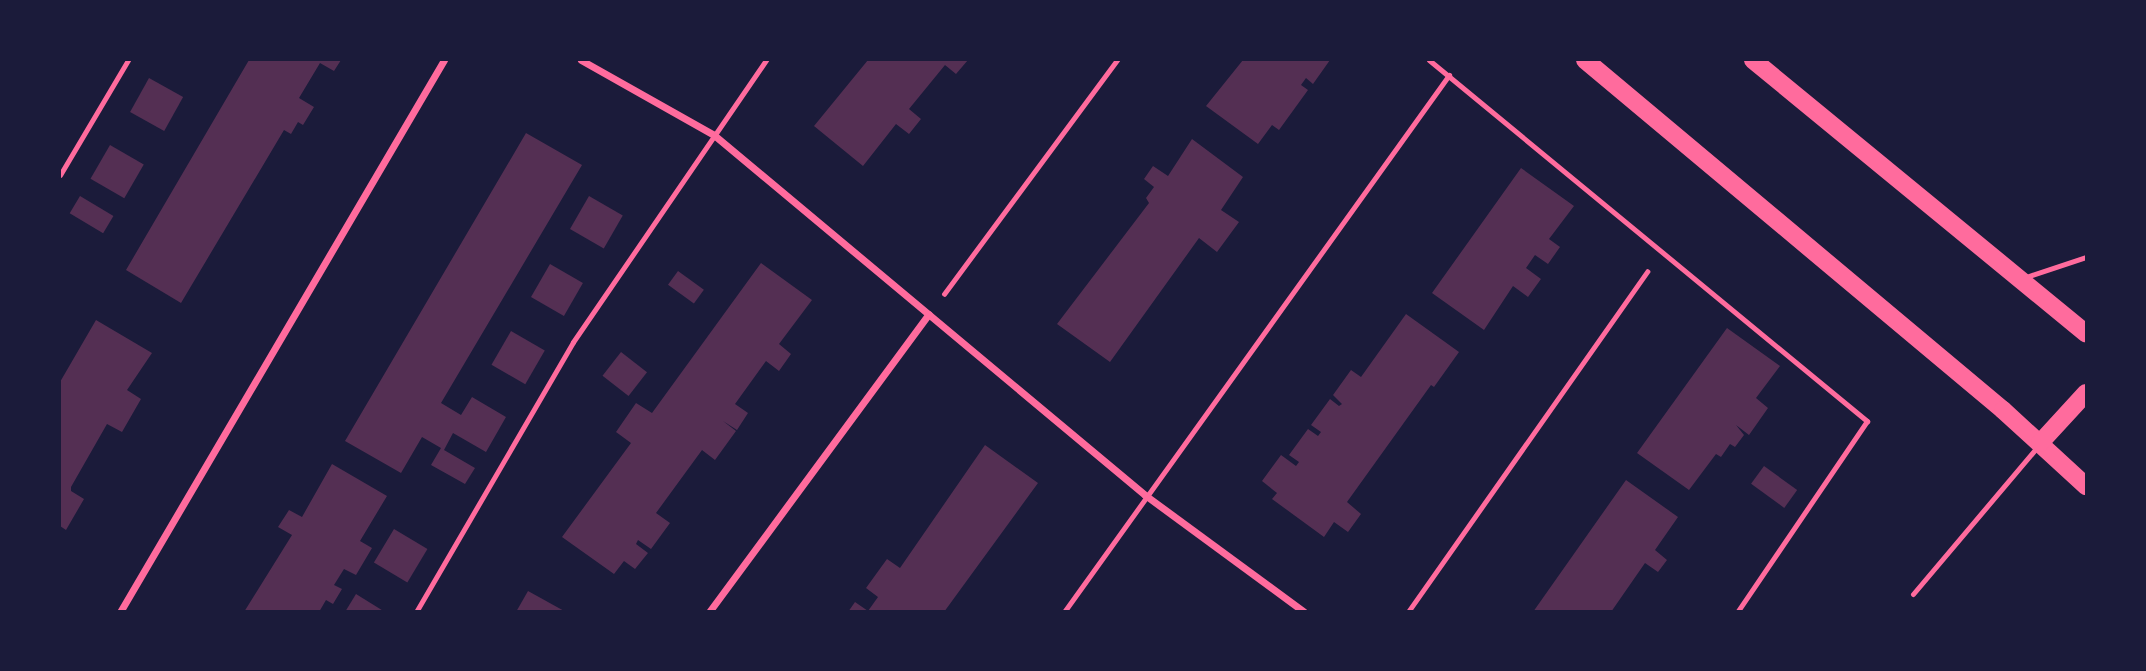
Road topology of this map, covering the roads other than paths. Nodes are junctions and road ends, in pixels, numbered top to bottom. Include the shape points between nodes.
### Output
1 (128, 60) edge
2 (444, 60) edge
3 (581, 60) edge
4 (766, 60) edge
5 (1429, 60) edge
6 (1585, 60) edge
7 (1753, 60) edge
8 (1449, 75) junction
9 (714, 135) junction
10 (60, 175) edge
11 (2087, 257) edge
12 (2020, 279) junction
13 (929, 314) junction
14 (2087, 334) edge
15 (2087, 393) edge
16 (2040, 443) junction
17 (2087, 486) edge
18 (1145, 495) junction
19 (1913, 594) dead end
20 (120, 611) edge
21 (416, 611) edge
22 (709, 611) edge
23 (1064, 611) edge
24 (1304, 611) edge
25 (1737, 611) edge

1 - 10 lane
2 - 20 street
3 - 9 street
4 - 9 lane
5 - 8 lane
6 - 16 main road
7 - 12 main road
8 - 18 lane
8 - 25 lane via 1867,421
9 - 13 street
9 - 21 lane via 573,342
11 - 12 lane
12 - 14 main road
13 - 18 street
13 - 22 street
15 - 16 main road
16 - 17 main road
16 - 19 lane
18 - 23 lane
18 - 24 street

